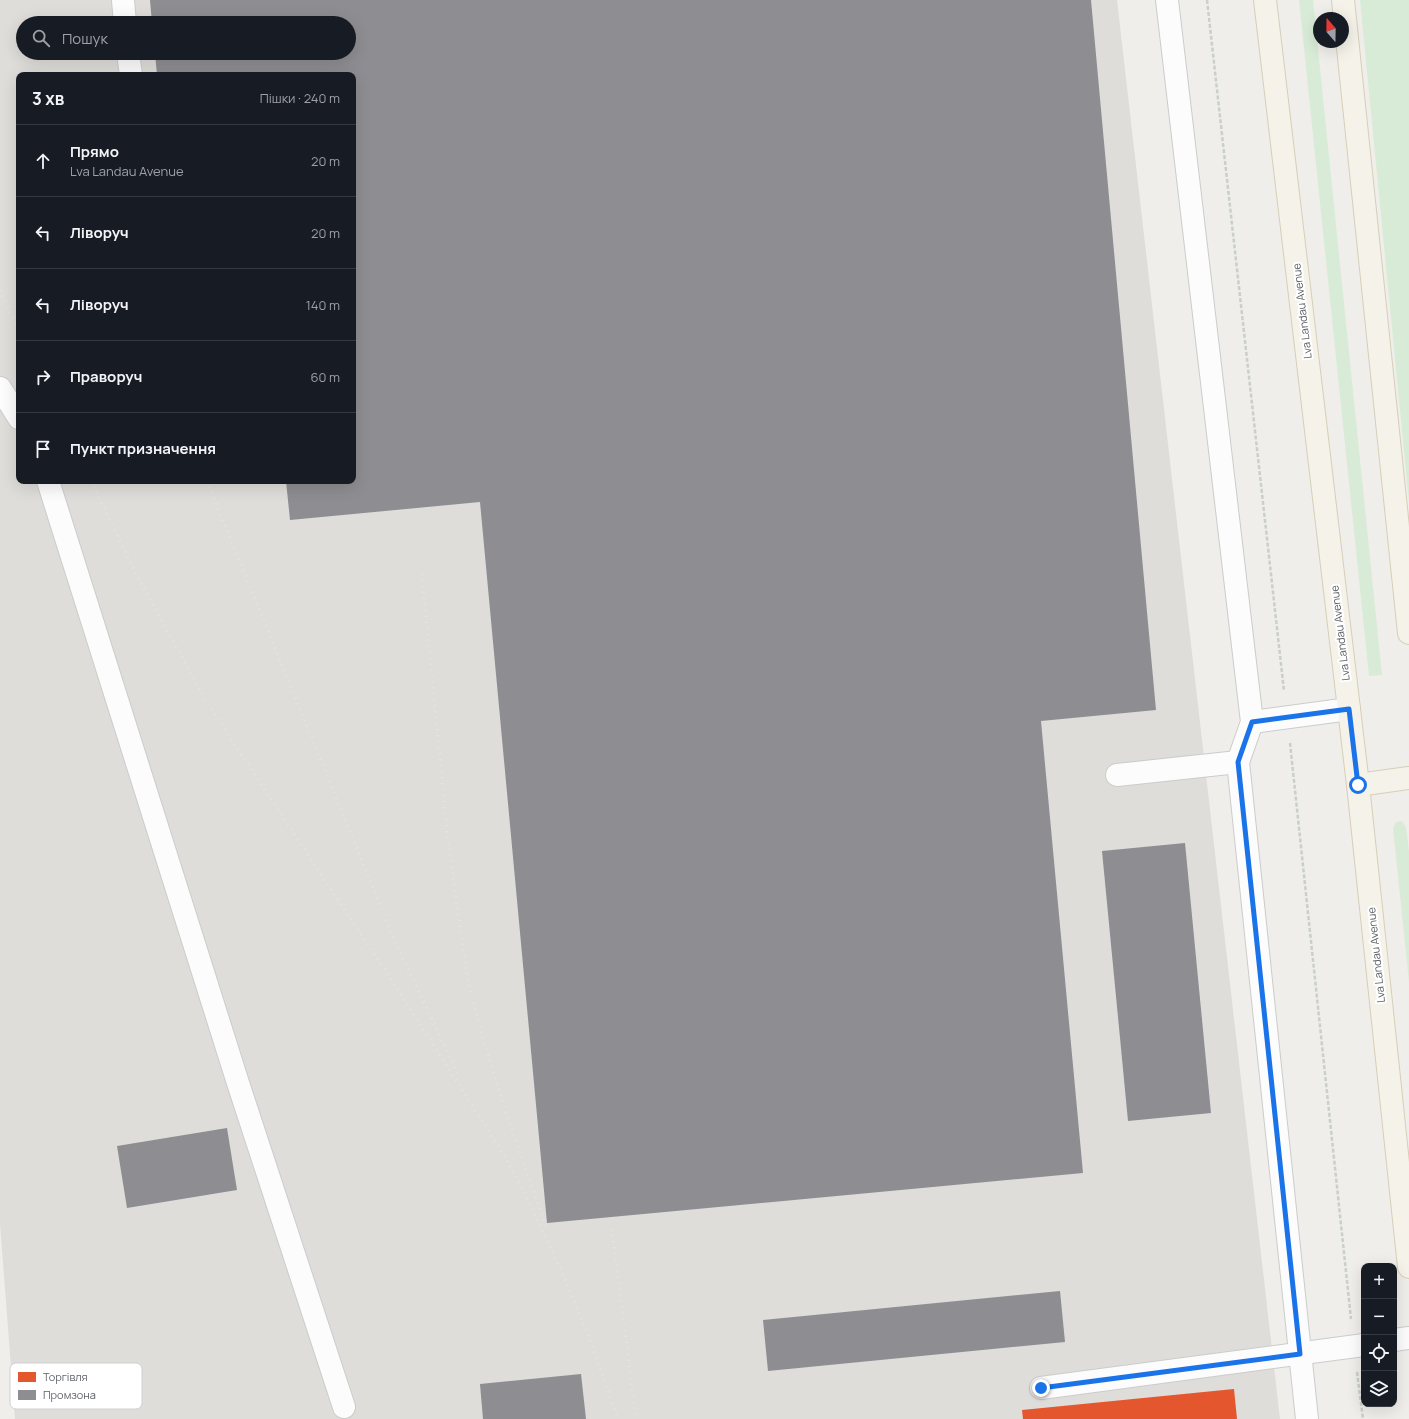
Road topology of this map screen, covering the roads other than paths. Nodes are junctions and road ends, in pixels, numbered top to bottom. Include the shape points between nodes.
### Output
1 (123, 0) edge
2 (1167, 0) edge
3 (1265, 0) edge
4 (1343, 0) edge
5 (124, 16) edge
6 (129, 60) edge
7 (131, 72) edge
8 (0, 388) edge
9 (16, 413) edge
10 (49, 484) edge
11 (1409, 633) edge
12 (1349, 709) junction
13 (1252, 722) junction
14 (1238, 762) junction
15 (1117, 775) dead end
16 (1409, 778) edge
17 (1358, 785) junction
18 (1409, 1267) edge
19 (1409, 1338) edge
20 (1397, 1340) edge
21 (1361, 1345) edge
22 (1300, 1354) junction
23 (1041, 1388) dead end
24 (344, 1407) dead end
25 (1306, 1419) edge

1 - 5 lane
2 - 13 lane
3 - 12 main road, Lva Landau Avenue
4 - 11 main road
6 - 7 lane
8 - 9 lane
10 - 24 lane
12 - 13 lane
12 - 17 main road, Lva Landau Avenue
13 - 14 lane
14 - 15 lane
14 - 22 lane
16 - 17 main road
17 - 18 main road, Lva Landau Avenue
19 - 20 lane
21 - 22 lane
22 - 23 lane
22 - 25 lane

